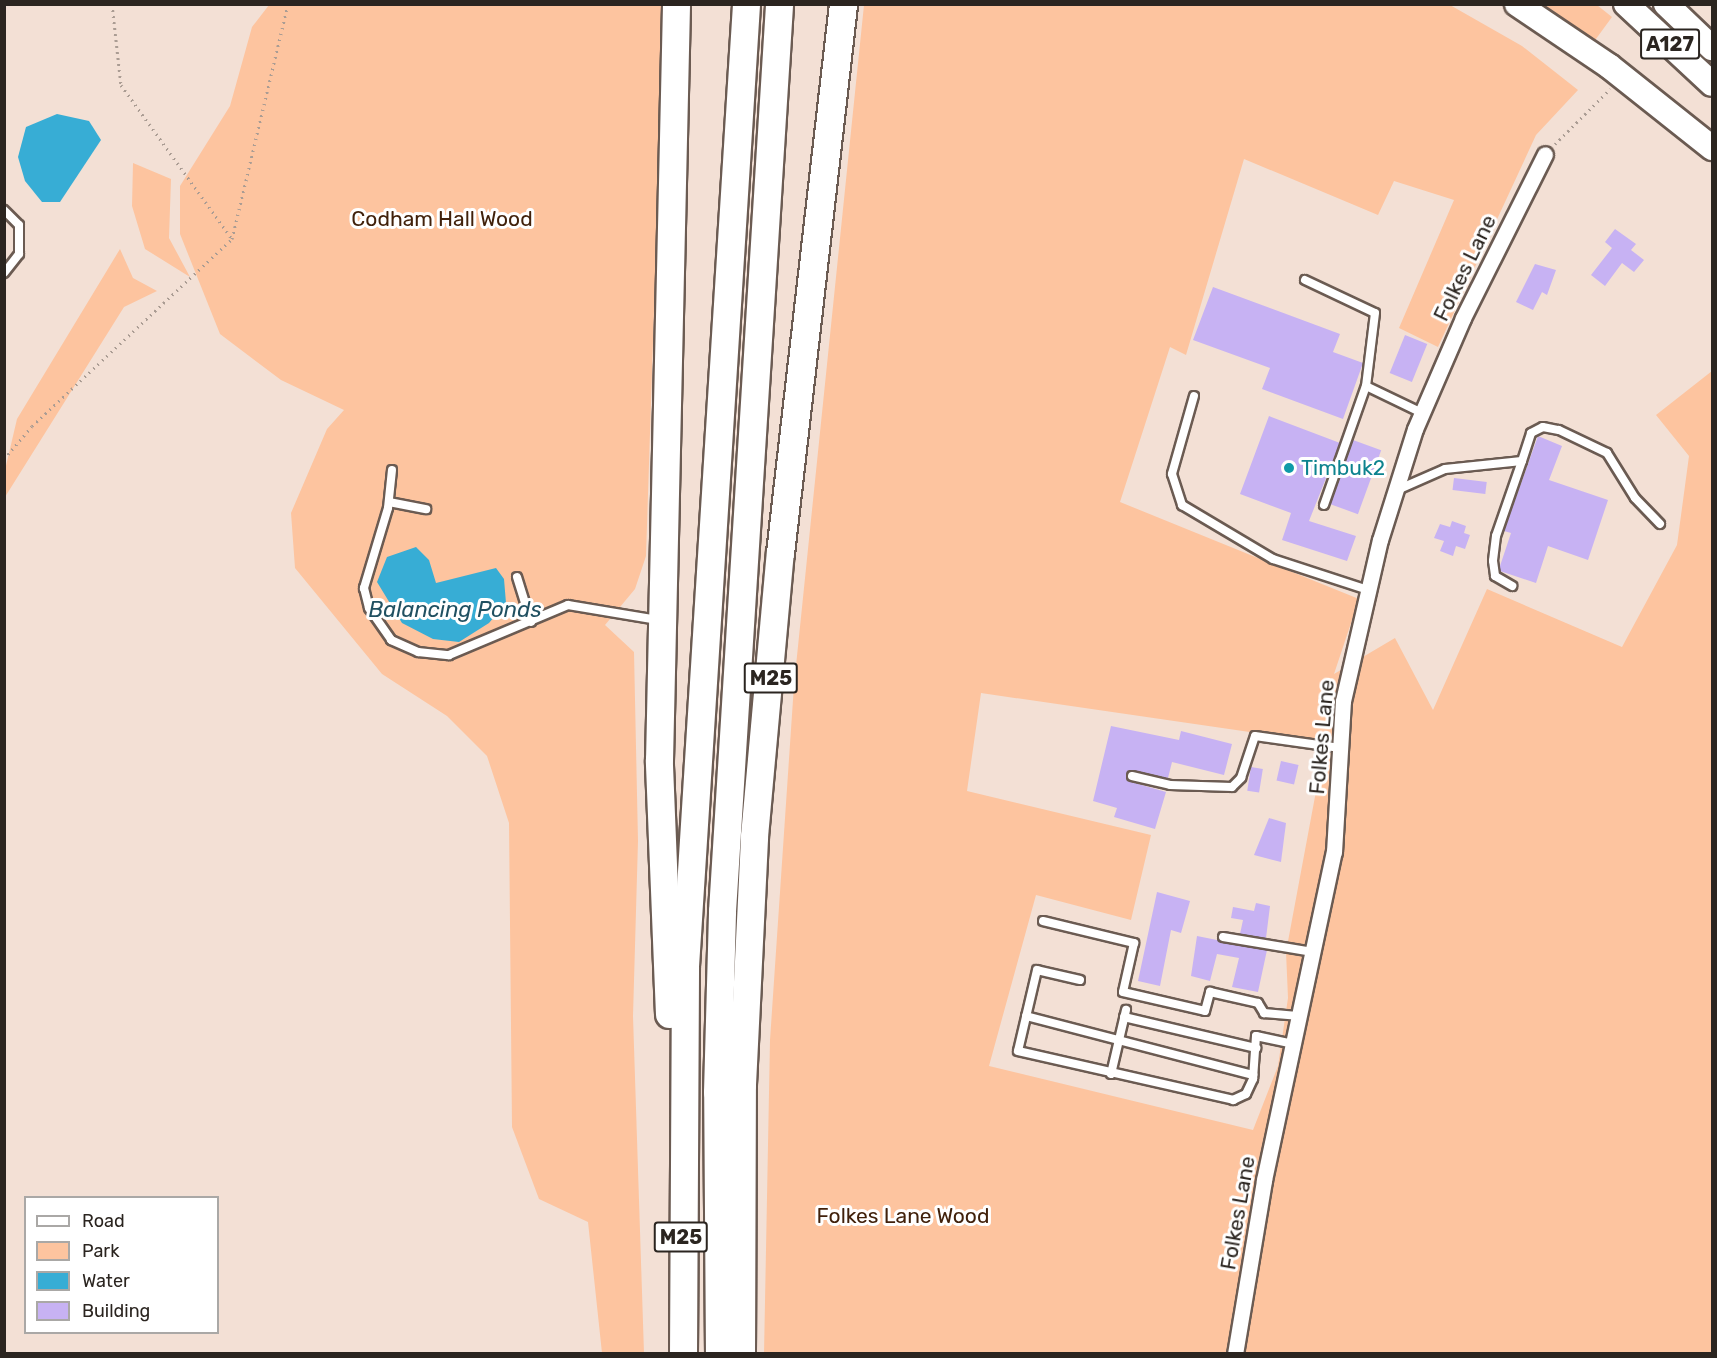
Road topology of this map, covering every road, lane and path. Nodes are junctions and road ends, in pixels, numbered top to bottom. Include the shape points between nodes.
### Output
1 (112, 4) edge
2 (288, 4) edge
3 (676, 4) edge
4 (746, 4) edge
5 (779, 4) edge
6 (843, 4) edge
7 (1517, 4) edge
8 (1626, 4) edge
9 (1666, 4) edge
10 (1687, 4) edge
11 (1713, 29) edge
12 (1713, 48) edge
13 (1713, 84) edge
14 (1611, 88) dead end
15 (1713, 148) edge
16 (1545, 154) joint
17 (4, 210) edge
18 (232, 239) junction
19 (4, 273) edge
20 (1305, 280) dead end
21 (1365, 386) junction
22 (1194, 396) dead end
23 (1422, 413) junction
24 (4, 459) edge
25 (1522, 461) junction
26 (392, 470) dead end
27 (1396, 491) junction
28 (388, 502) junction
29 (1324, 505) dead end
30 (426, 509) dead end
31 (1660, 525) dead end
32 (517, 577) dead end
33 (1512, 586) dead end
34 (1368, 590) junction
35 (662, 620) junction
36 (531, 622) junction
37 (1340, 748) junction
38 (1132, 776) dead end
39 (1043, 921) dead end
40 (1223, 937) dead end
41 (1313, 952) junction
42 (1080, 980) dead end
43 (1026, 1016) junction
44 (1300, 1016) junction
45 (1118, 1040) junction
46 (1294, 1044) junction
47 (1256, 1048) junction
48 (1111, 1074) junction
49 (1254, 1075) junction
50 (680, 1120) junction
51 (683, 1353) edge
52 (719, 1353) edge
53 (741, 1353) edge
54 (1236, 1353) edge

1 - 18 path via 121,85
2 - 18 path
3 - 35 highway, M25
4 - 50 highway, M25 via 695,767
5 - 52 highway, M25 via 722,911 717,1092
6 - 53 highway, M25 via 780,553 754,836 742,1084
7 - 15 highway via 1609,66
8 - 13 highway, A127
9 - 12 highway, A127
10 - 11 highway
14 - 16 path
16 - 23 street, Folkes Lane
17 - 19 lane via 19,225 19,254
18 - 24 path via 32,426
20 - 21 lane via 1376,313
21 - 23 lane
21 - 29 lane
22 - 34 lane via 1172,474 1182,505 1274,559
23 - 27 street, Folkes Lane
25 - 27 lane via 1444,469
25 - 31 lane via 1531,433 1543,427 1559,430 1607,453 1635,498
25 - 33 lane via 1496,536 1493,561 1495,576
26 - 28 lane
27 - 34 street, Folkes Lane
28 - 30 lane
28 - 36 lane via 364,588 369,608 391,640 418,652 449,655
32 - 36 lane
34 - 37 street, Folkes Lane via 1343,701
35 - 36 lane via 568,605
35 - 50 highway, M25 via 663,931
37 - 38 lane via 1255,736 1242,778 1232,787 1170,784
37 - 41 street, Folkes Lane via 1334,852
39 - 44 lane via 1134,943 1123,992 1205,1011 1210,992 1258,1003 1264,1013
40 - 41 lane
41 - 44 street, Folkes Lane
42 - 43 lane via 1037,970
43 - 45 lane
43 - 48 lane via 1018,1051
44 - 46 street, Folkes Lane
45 - 47 lane via 1125,1013
45 - 48 lane
45 - 49 lane
46 - 47 lane via 1256,1036
46 - 54 street, Folkes Lane via 1264,1180
47 - 49 lane
48 - 49 lane via 1233,1100 1246,1094
50 - 51 highway, M25

